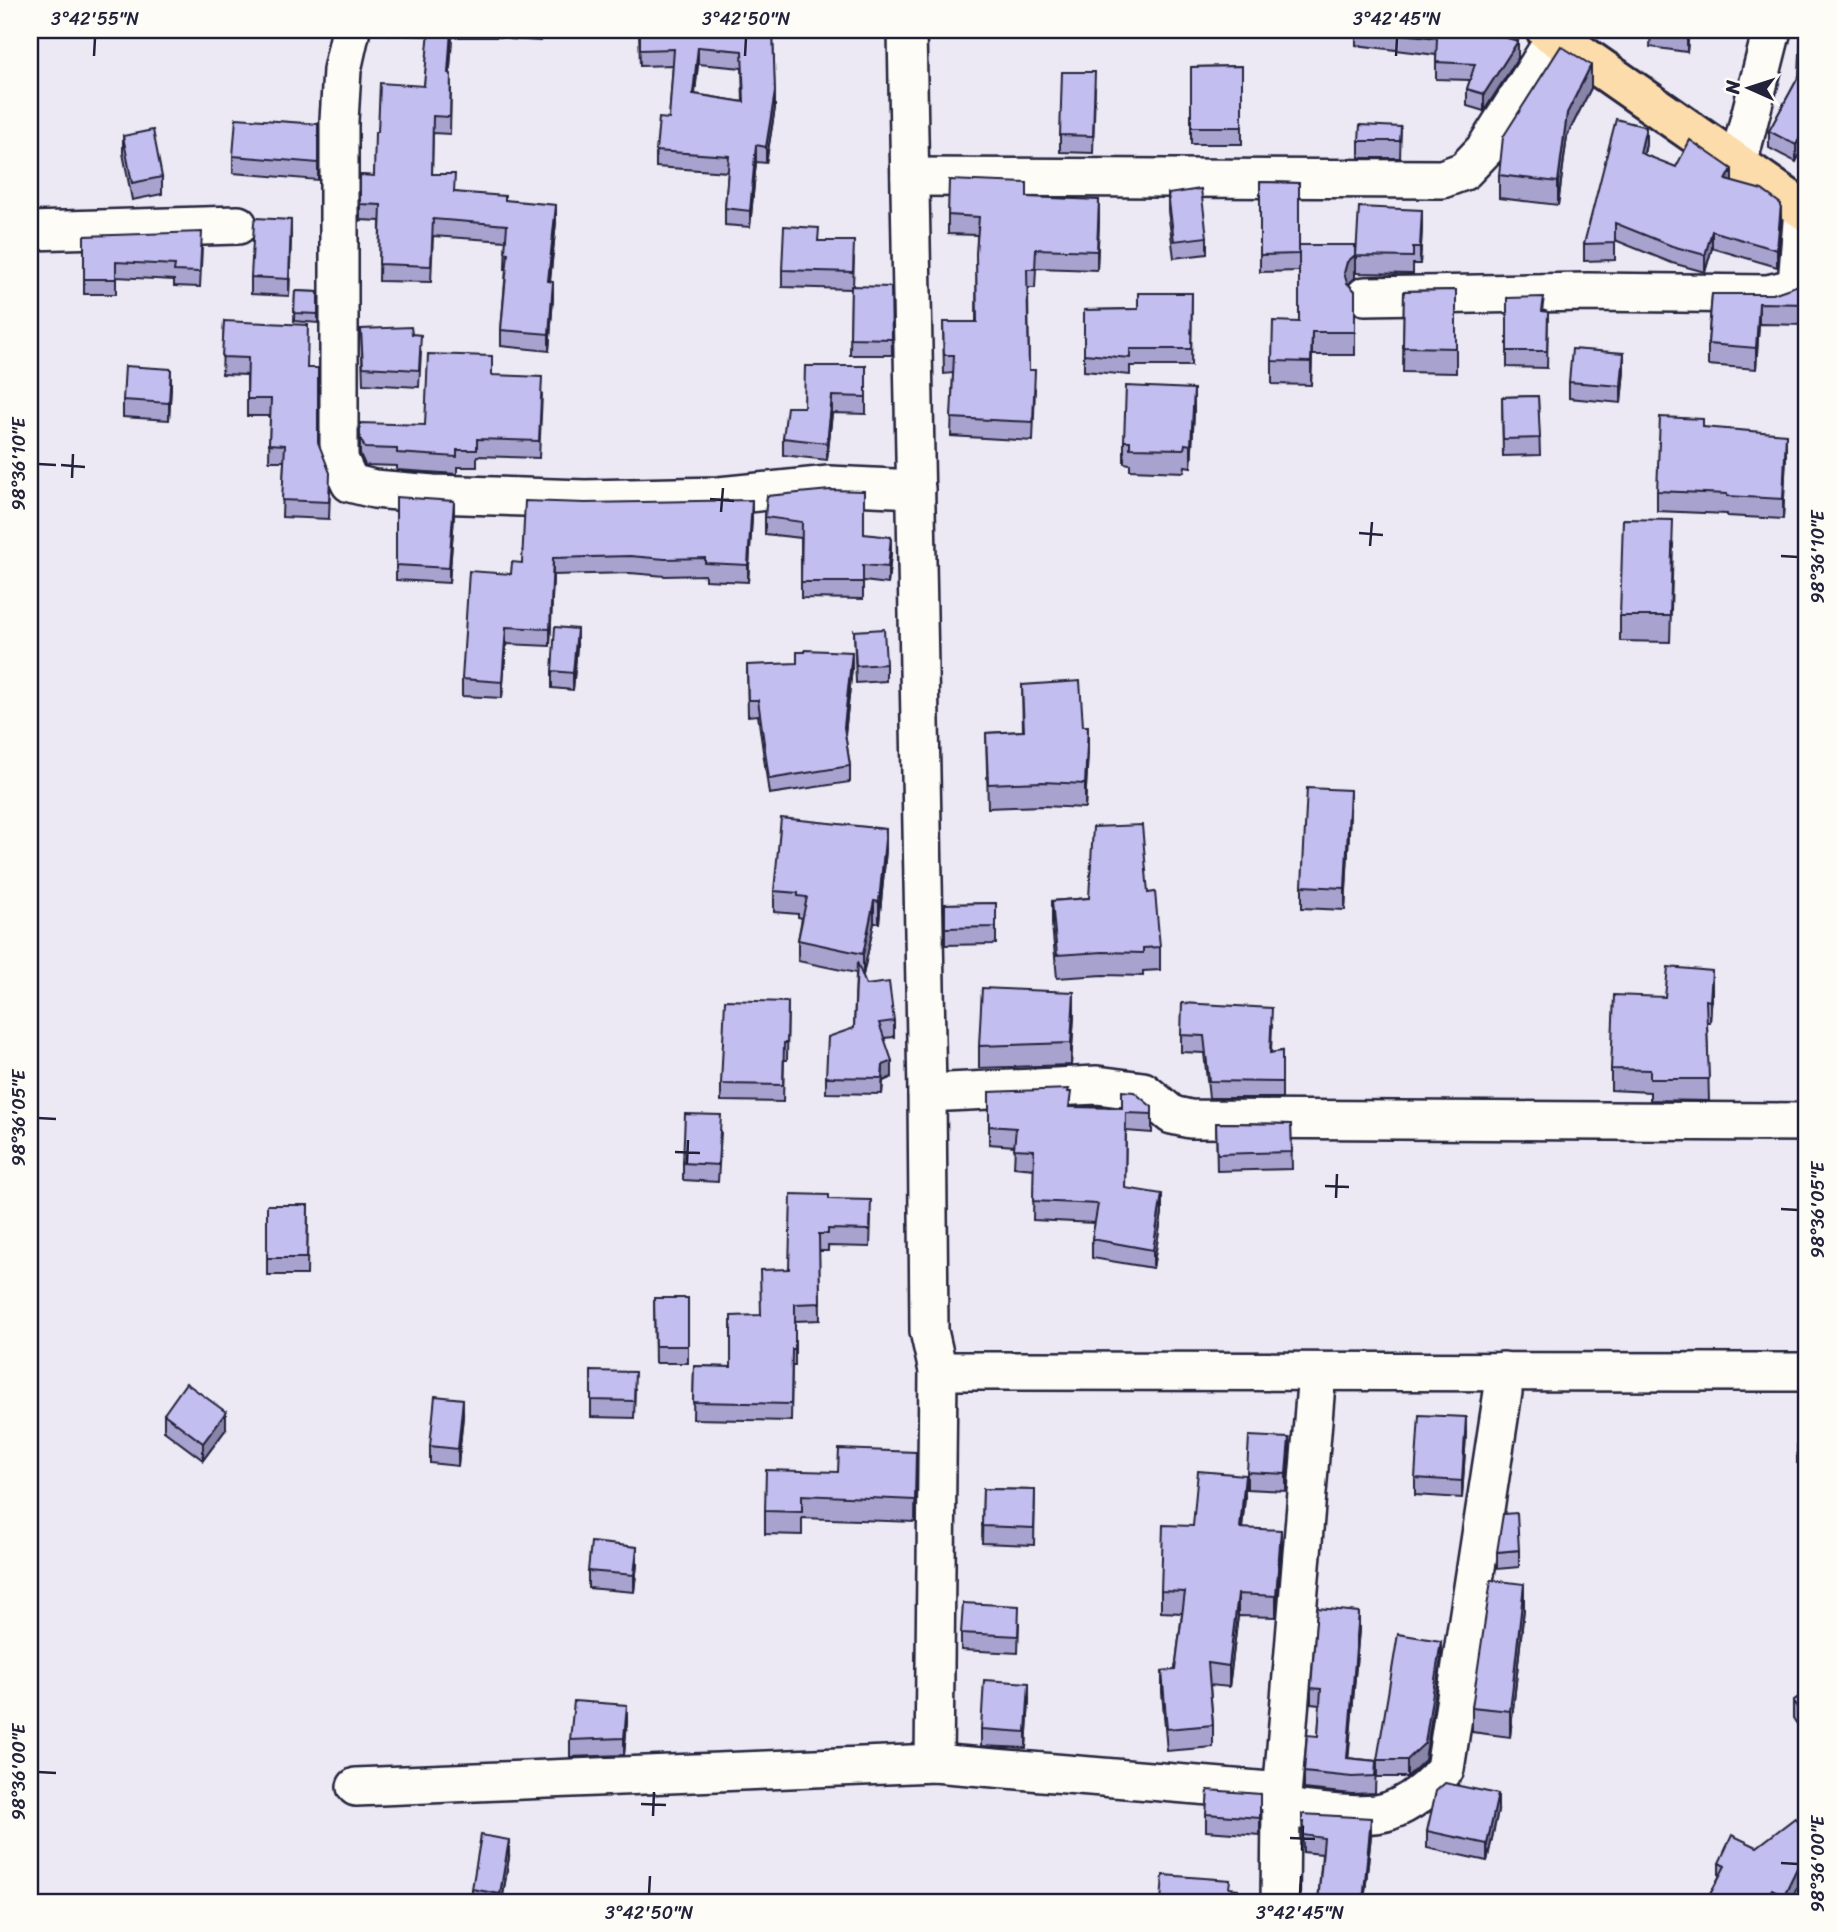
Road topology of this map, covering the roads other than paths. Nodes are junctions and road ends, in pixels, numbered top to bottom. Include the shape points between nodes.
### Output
1 (351, 30) edge
2 (907, 30) edge
3 (1772, 30) edge
4 (1551, 33) edge
5 (1738, 164) junction
6 (910, 177) junction
7 (1805, 210) edge
8 (238, 225) dead end
9 (30, 231) edge
10 (1365, 296) dead end
11 (915, 488) junction
12 (928, 1093) junction
13 (1807, 1122) edge
14 (938, 1371) junction
15 (1503, 1371) junction
16 (1807, 1372) edge
17 (1317, 1373) junction
18 (934, 1763) junction
19 (356, 1787) dead end
20 (1281, 1800) junction
21 (1280, 1902) edge

1 - 11 street via 342,70 339,121 339,459 350,483 433,494 585,499 719,496 829,485
2 - 6 street
3 - 5 street
4 - 5 main road
4 - 6 street via 1485,149 1464,171 1442,179
5 - 7 main road
6 - 11 street
7 - 10 street via 1797,284 1768,294
8 - 9 street
11 - 12 street
12 - 13 street via 1097,1085 1143,1091 1172,1115 1190,1119
12 - 14 street via 929,1331
14 - 17 street
14 - 18 street
15 - 16 street
15 - 17 street
15 - 20 street via 1446,1769 1430,1786 1388,1812 1369,1814
17 - 20 street
18 - 19 street
18 - 20 street
20 - 21 street

